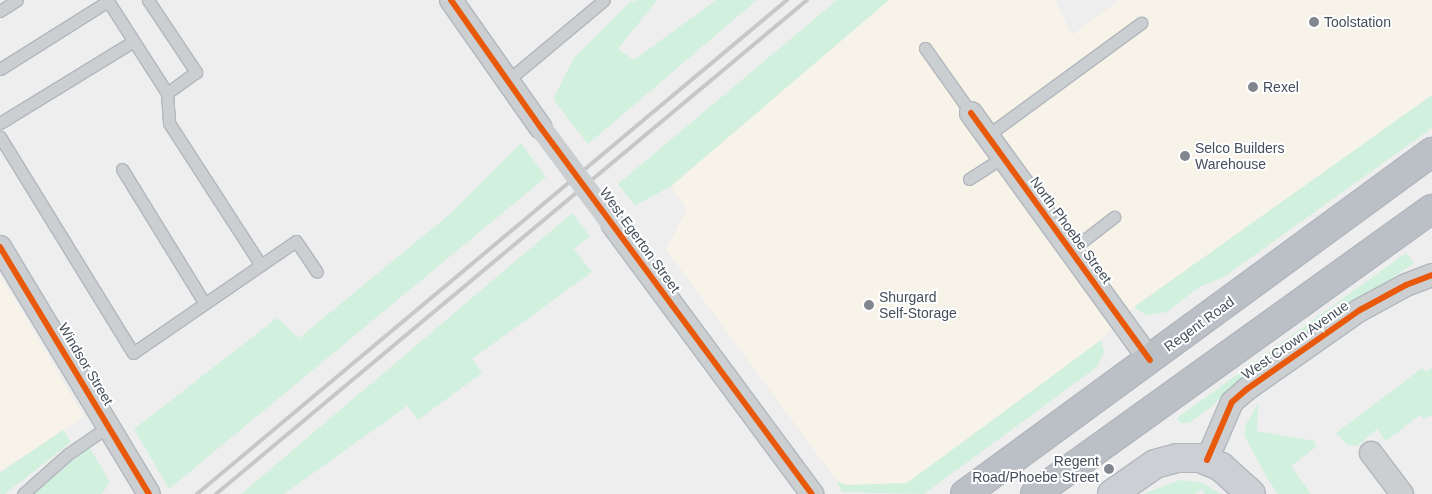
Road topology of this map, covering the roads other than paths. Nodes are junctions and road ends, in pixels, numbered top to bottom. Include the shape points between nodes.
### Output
1 (18, 0) edge
2 (148, 0) edge
3 (451, 0) edge
4 (604, 0) edge
5 (107, 1) edge
6 (0, 11) edge
7 (1142, 23) dead end
8 (132, 42) junction
9 (925, 48) dead end
10 (0, 68) edge
11 (507, 81) junction
12 (167, 93) junction
13 (971, 113) joint
14 (0, 123) edge
15 (988, 135) junction
16 (0, 137) edge
17 (1432, 152) edge
18 (1003, 157) junction
19 (122, 169) dead end
20 (969, 179) dead end
21 (1432, 208) edge
22 (1114, 217) dead end
23 (0, 247) edge
24 (1070, 251) junction
25 (261, 265) junction
26 (317, 272) dead end
27 (1432, 275) edge
28 (205, 304) junction
29 (1150, 360) junction
30 (109, 426) junction
31 (1371, 453) dead end
32 (1207, 460) junction
33 (23, 494) edge
34 (149, 494) edge
35 (812, 494) edge
36 (965, 494) edge
37 (1035, 494) edge
38 (1112, 494) edge
39 (1251, 494) edge
40 (1402, 494) edge

1 - 6 lane
2 - 12 lane via 196,72
3 - 11 street, West Egerton Street
4 - 11 lane
5 - 8 lane
5 - 10 lane
7 - 15 lane
8 - 12 lane
8 - 14 lane
9 - 13 lane
11 - 35 street, West Egerton Street, bridge
12 - 25 lane via 169,123
13 - 15 street, North Phoebe Street
15 - 18 street, North Phoebe Street
16 - 28 lane via 133,353
17 - 29 highway, Regent Road
18 - 20 lane
18 - 24 street, North Phoebe Street
19 - 28 lane
21 - 37 highway
22 - 24 lane
23 - 30 street, Windsor Street
24 - 29 street, North Phoebe Street
25 - 26 lane via 296,241
25 - 28 lane
27 - 32 street, West Crown Avenue via 1360,310 1247,389 1232,402
29 - 36 highway, Regent Road
30 - 33 lane via 68,454
30 - 34 street, Windsor Street
31 - 40 street
32 - 38 street via 1177,458 1155,464
32 - 39 street via 1221,467

